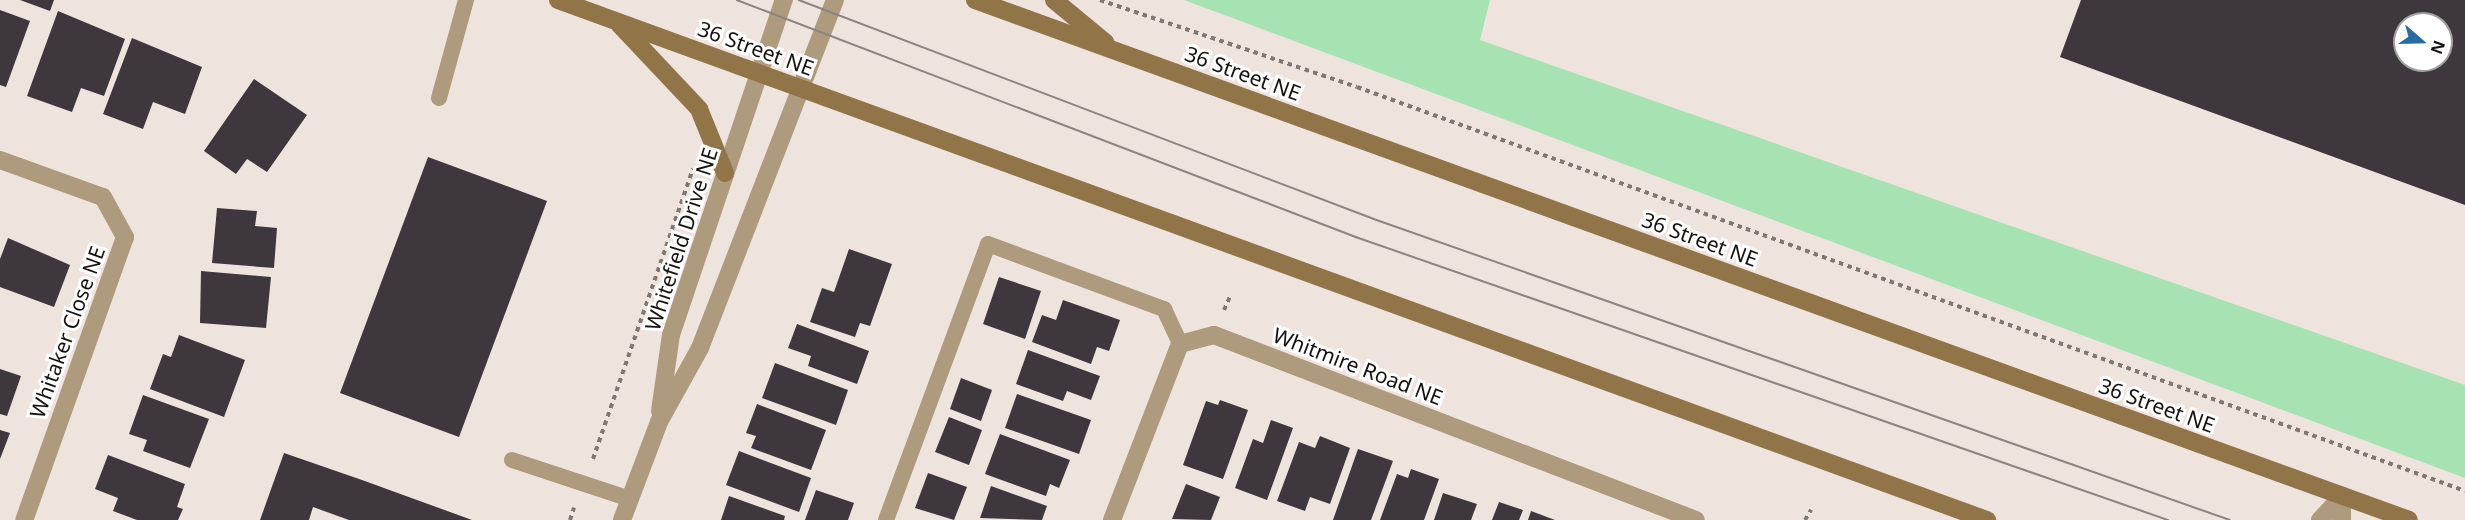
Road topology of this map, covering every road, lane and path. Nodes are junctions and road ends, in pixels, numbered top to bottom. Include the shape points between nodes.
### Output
1 (466, 0) edge
2 (558, 0) edge
3 (784, 0) edge
4 (835, 0) edge
5 (975, 0) edge
6 (1055, 0) edge
7 (1100, 0) edge
8 (616, 21) junction
9 (1117, 51) junction
10 (758, 73) junction
11 (801, 89) junction
12 (439, 98) dead end
13 (0, 160) edge
14 (693, 163) dead end
15 (725, 173) junction
16 (1180, 345) junction
17 (659, 422) junction
18 (512, 460) dead end
19 (583, 483) junction
20 (2465, 491) edge
21 (2342, 496) junction
22 (630, 499) junction
23 (1811, 510) dead end
24 (24, 520) edge
25 (570, 520) edge
26 (622, 520) edge
27 (886, 520) edge
28 (1112, 520) edge
29 (1696, 520) edge
30 (1805, 520) edge
31 (1987, 520) edge
32 (2320, 520) edge
33 (2342, 520) edge
34 (2409, 520) edge

1 - 12 lane
2 - 8 main road, 36 Street NE
3 - 10 street, Whitefield Drive NE
4 - 11 street, Whitefield Drive NE
5 - 9 main road, 36 Street NE
6 - 9 main road
7 - 20 path via 1357,87
8 - 10 main road, 36 Street NE
8 - 15 main road via 699,109
9 - 21 main road, 36 Street NE
10 - 11 main road, 36 Street NE
10 - 15 street, Whitefield Drive NE
11 - 17 street, Whitefield Drive NE via 700,348
11 - 31 main road, 36 Street NE
13 - 24 street, Whitaker Close NE via 103,197 125,237
14 - 19 path via 693,174
15 - 17 street, Whitefield Drive NE via 671,335
16 - 27 lane via 1164,309 988,243
16 - 28 street
16 - 29 street, Whitmire Road NE via 1214,335
17 - 22 street, Whitefield Drive NE
18 - 19 lane
19 - 22 lane
19 - 25 path
21 - 32 street
21 - 33 street
21 - 34 main road, 36 Street NE
22 - 26 street, Whitefield Drive NE
23 - 30 path

